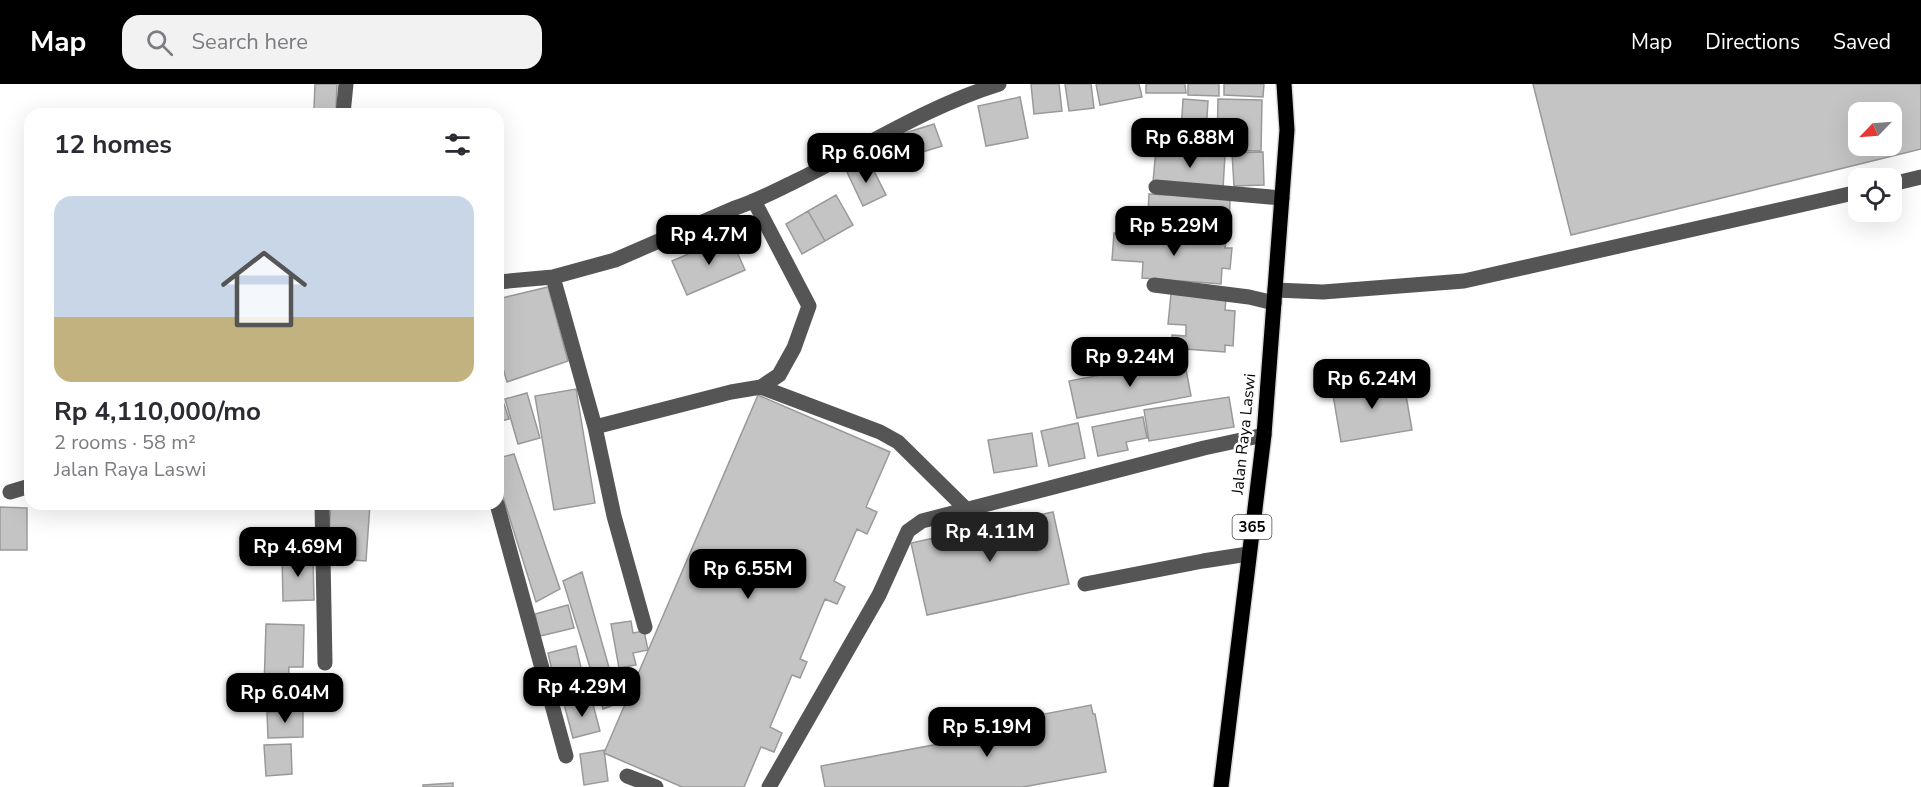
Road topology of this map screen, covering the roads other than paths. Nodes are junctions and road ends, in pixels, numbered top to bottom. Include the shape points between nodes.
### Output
1 (346, 84) edge
2 (999, 84) edge
3 (1284, 84) edge
4 (344, 108) edge
5 (1921, 177) edge
6 (1902, 182) edge
7 (1156, 187) dead end
8 (1848, 194) edge
9 (1282, 198) junction
10 (754, 201) junction
11 (553, 277) junction
12 (504, 281) edge
13 (1155, 285) dead end
14 (1275, 296) junction
15 (761, 387) junction
16 (595, 427) junction
17 (1264, 435) junction
18 (24, 488) edge
19 (10, 492) dead end
20 (322, 510) edge
21 (499, 510) edge
22 (967, 510) junction
23 (1248, 554) junction
24 (1084, 584) dead end
25 (645, 627) dead end
26 (325, 663) dead end
27 (566, 756) dead end
28 (627, 776) dead end
29 (656, 787) edge
30 (769, 787) edge
31 (1221, 787) edge

1 - 4 street
2 - 10 street via 965,94
3 - 9 main road, Jalan Raya Laswi / 365 via 1287,130
5 - 6 street
7 - 9 street
8 - 14 street via 1464,281
9 - 14 main road, Jalan Raya Laswi / 365
10 - 11 street via 615,260
10 - 15 street via 809,306 779,375
11 - 12 street
11 - 16 street
13 - 14 street via 1249,297
14 - 17 main road, Jalan Raya Laswi / 365
15 - 16 street
15 - 22 street via 898,442
16 - 25 street via 614,516
17 - 22 street
17 - 23 main road, Jalan Raya Laswi / 365
18 - 19 street
20 - 26 street
21 - 27 street
22 - 30 street via 922,522 908,531 879,595
23 - 24 street
23 - 31 main road, Jalan Raya Laswi / 365
28 - 29 street

